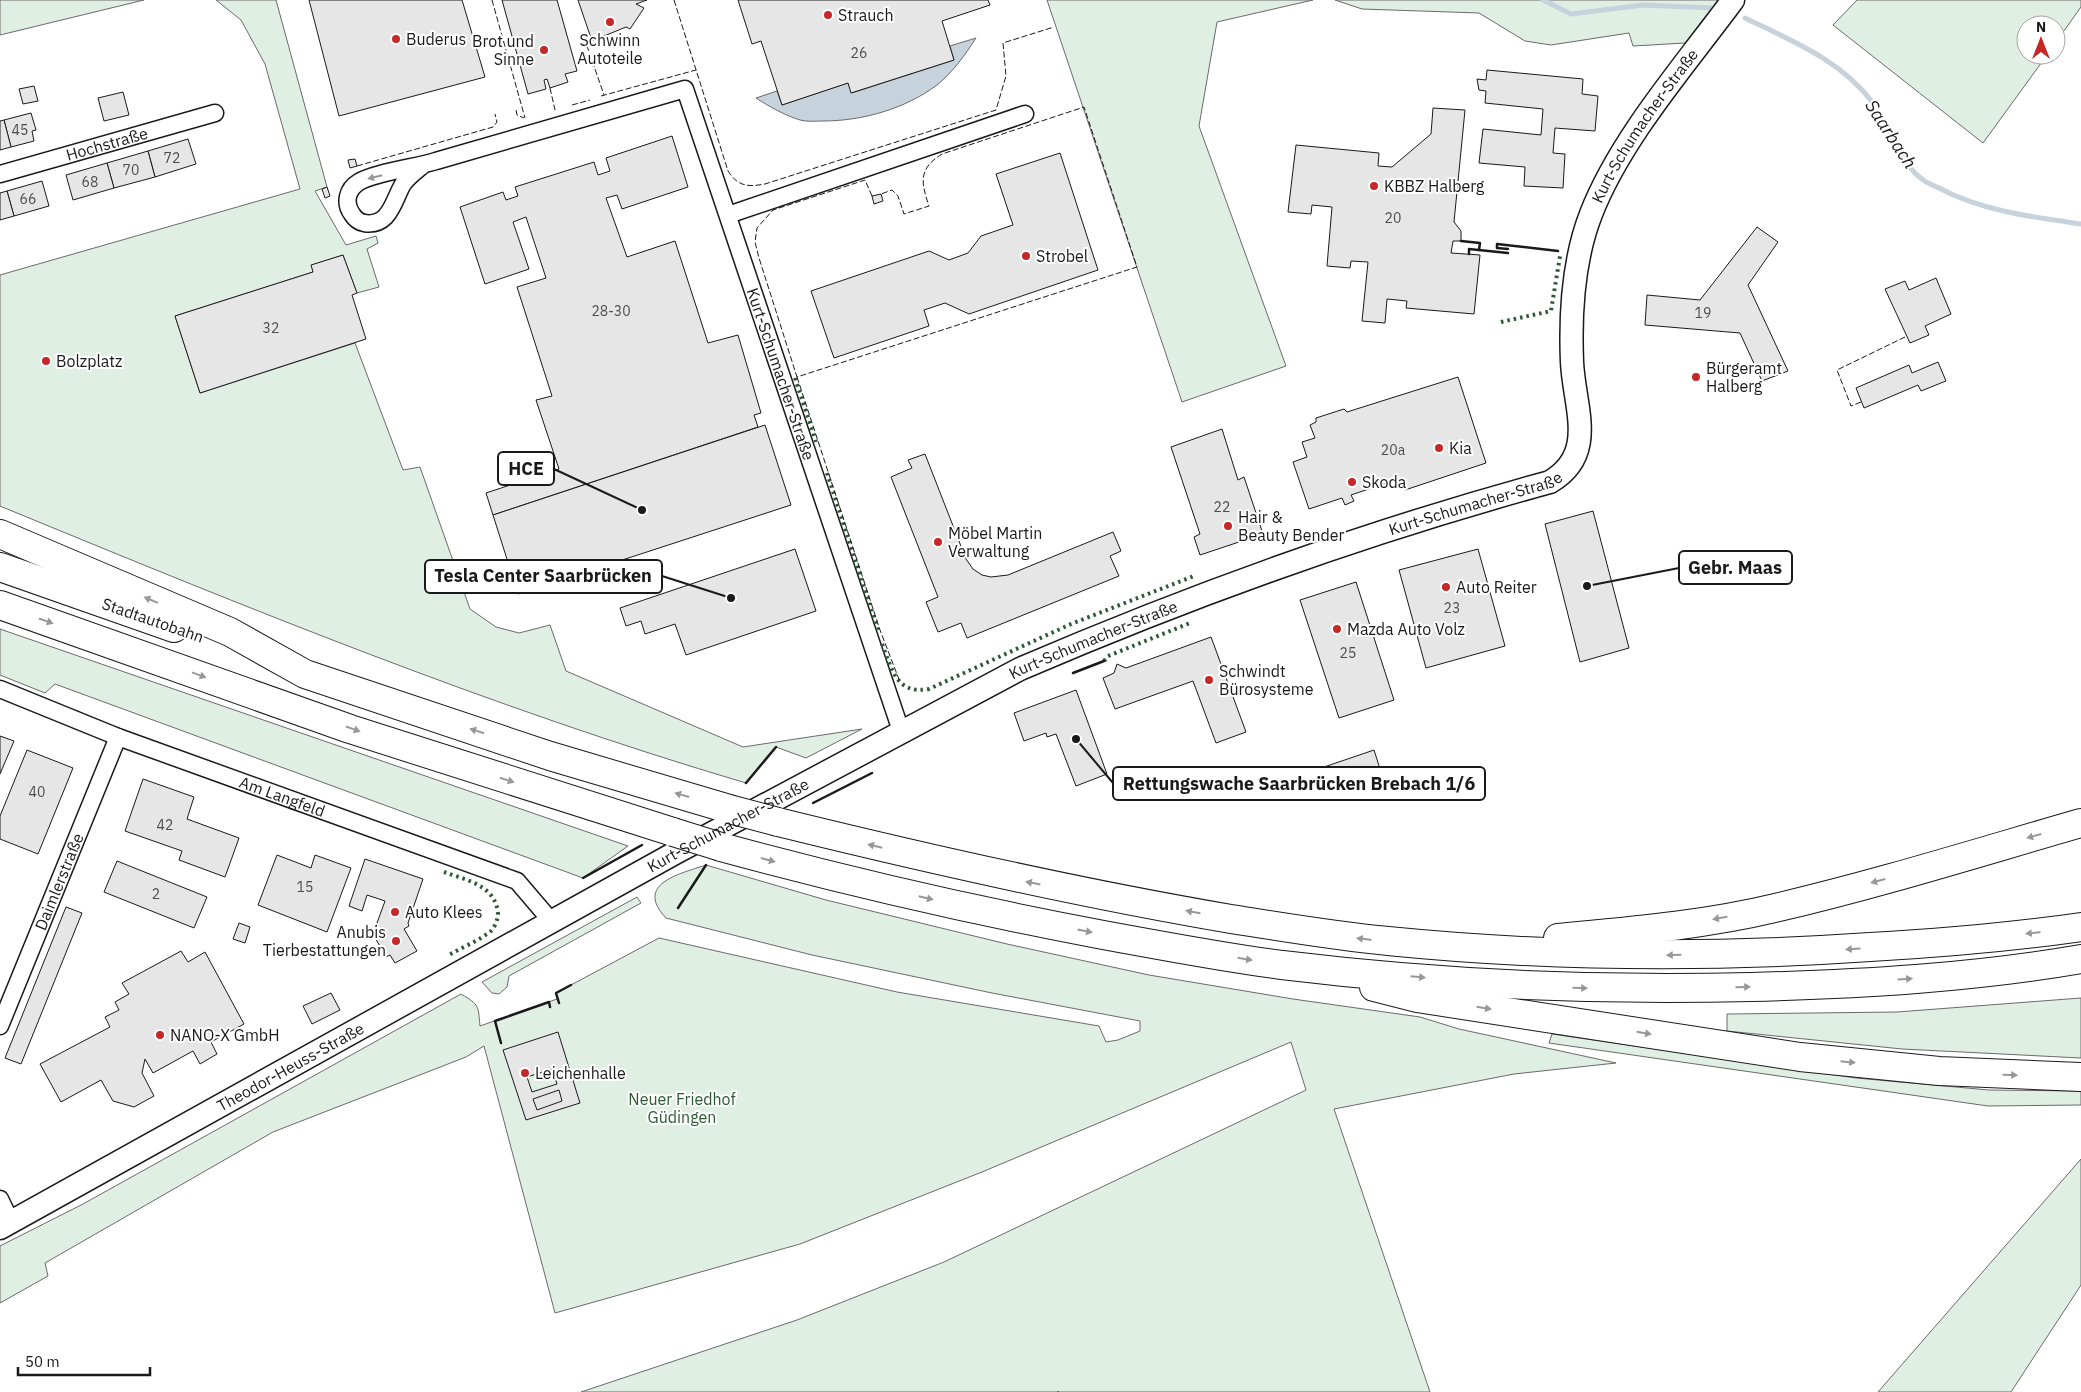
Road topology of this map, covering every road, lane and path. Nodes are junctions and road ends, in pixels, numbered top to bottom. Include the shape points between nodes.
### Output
1 (1733, 0) edge
2 (215, 113) dead end
3 (1025, 114) dead end
4 (422, 166) junction
5 (0, 174) edge
6 (728, 215) junction
7 (0, 534) edge
8 (0, 566) edge
9 (0, 605) edge
10 (305, 674) junction
11 (0, 689) edge
12 (901, 731) junction
13 (118, 737) junction
14 (2081, 823) edge
15 (583, 905) joint
16 (552, 922) junction
17 (2081, 927) edge
18 (1465, 948) junction
19 (2081, 959) edge
20 (1282, 965) junction
21 (0, 1026) edge
22 (2081, 1077) edge
23 (0, 1199) edge
24 (6, 1225) edge

1 - 12 street, Kurt-Schumacher-Straße via 1622,151 1591,214 1577,269 1572,312 1579,449 1566,472 1550,482 1425,517 1298,561 1078,644 1020,669
2 - 5 street, Hochstraße
3 - 6 street
4 -> 4 street, Kurt-Schumacher-Straße via 359,182 348,196 352,215 366,223 381,221 391,211 404,183
4 - 6 street, Kurt-Schumacher-Straße via 685,89
6 - 12 street, Kurt-Schumacher-Straße
10 -> 7 highway via 230,632
8 - 10 highway, Stadtautobahn
9 -> 20 highway, bridge via 350,729 721,847 856,883 1016,918
18 -> 10 highway, bridge via 1310,932 1020,880 729,809 550,756
11 - 13 street, Am Langfeld
12 - 15 street, Kurt-Schumacher-Straße
13 - 16 street, Am Langfeld via 517,881
13 - 21 street, Daimlerstraße
14 -> 18 highway via 1774,909 1652,930
15 - 16 street, Theodor-Heuss-Straße
16 - 24 street, Theodor-Heuss-Straße
17 -> 18 highway via 1952,942 1810,951 1645,956
20 -> 19 highway via 1480,983 1646,990 1814,985 1956,975
20 -> 22 highway via 1417,998 1800,1057 1939,1072
23 - 24 street

